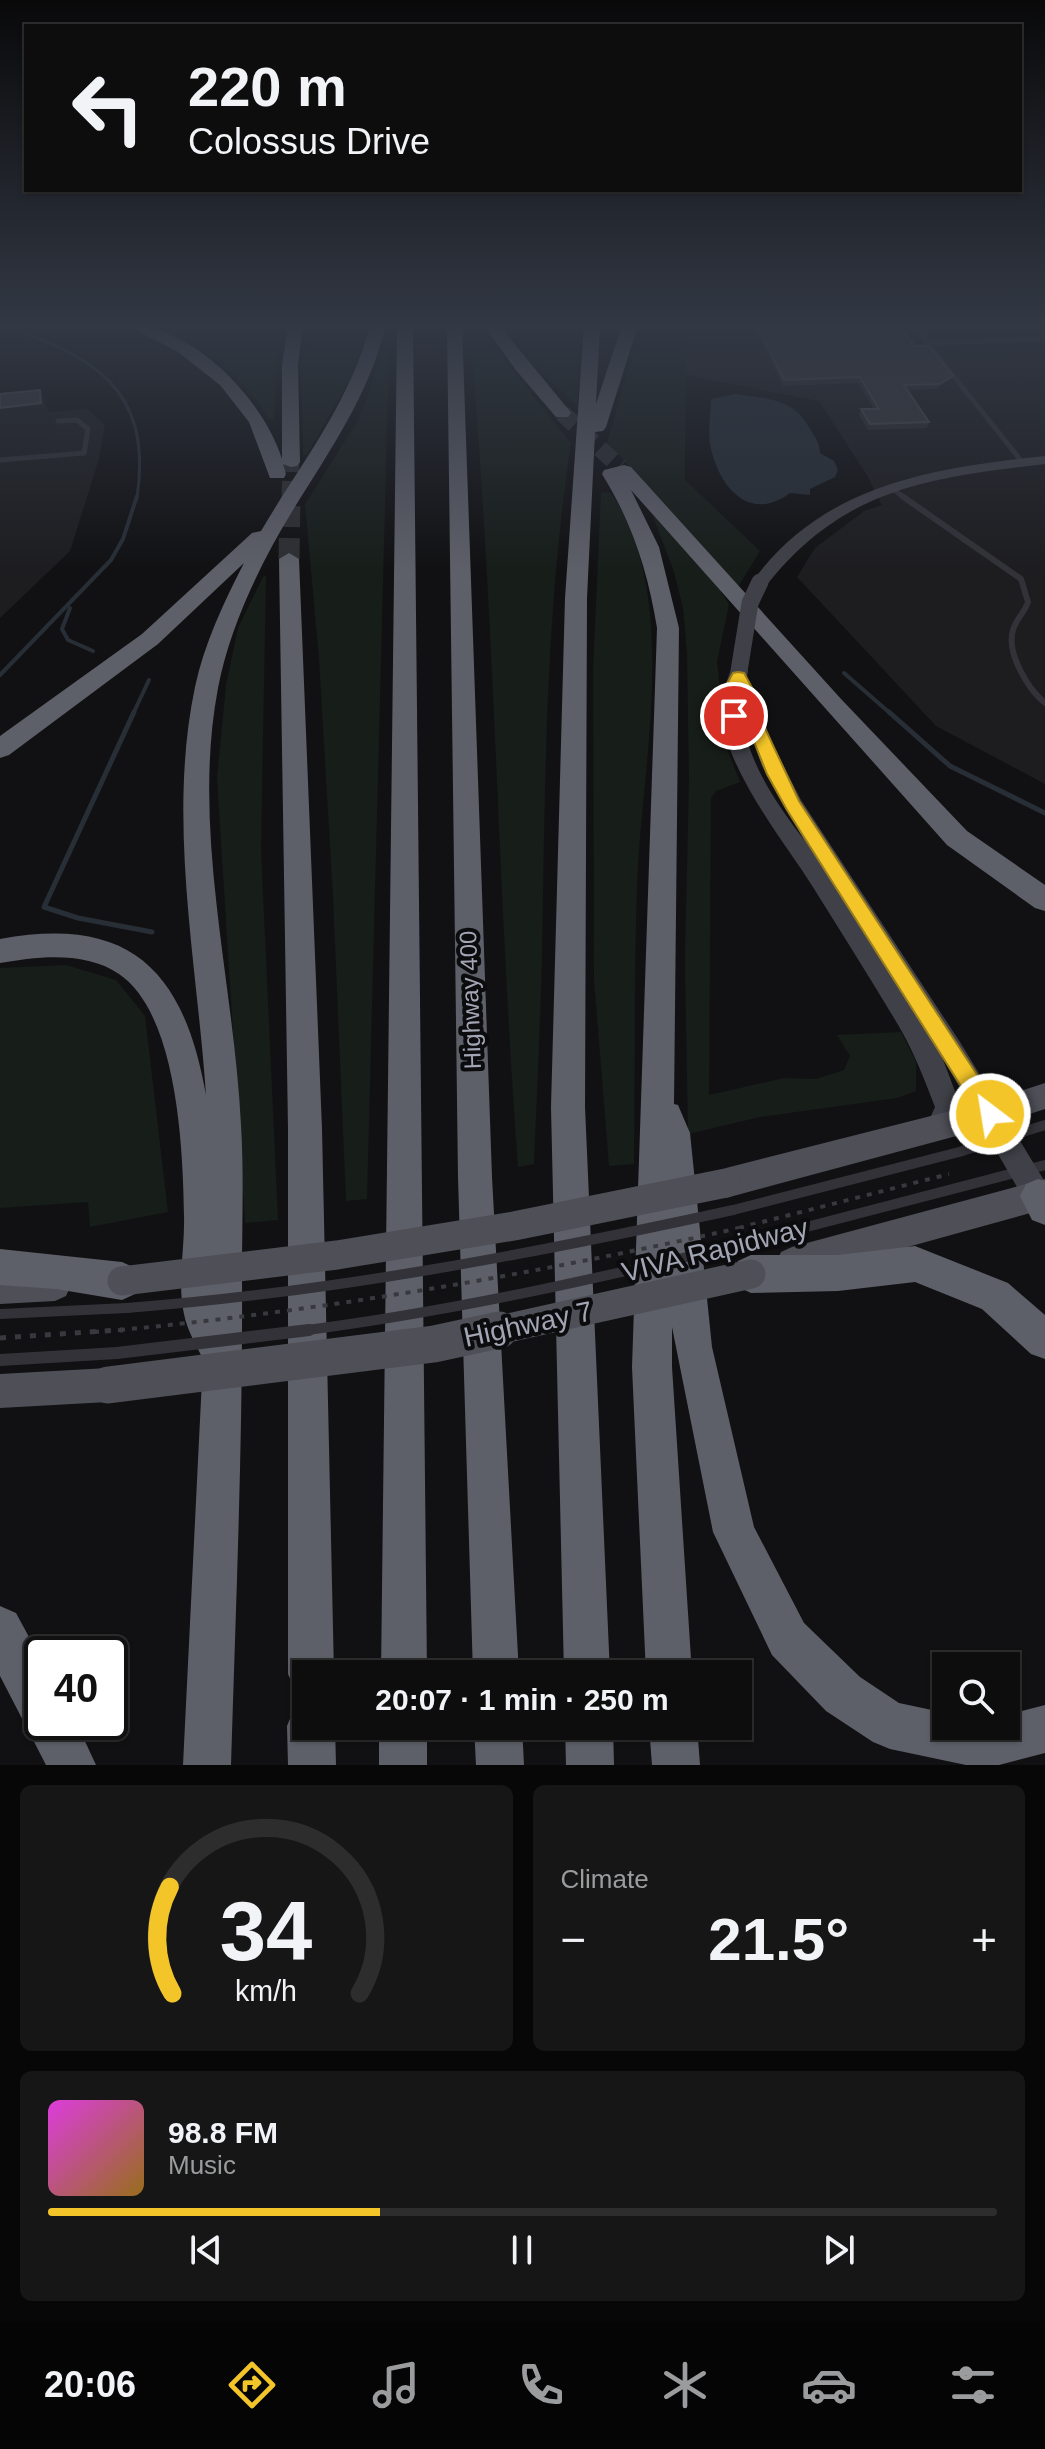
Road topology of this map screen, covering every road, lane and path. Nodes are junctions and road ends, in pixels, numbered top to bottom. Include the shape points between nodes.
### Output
1 (248, 407) edge
2 (290, 407) edge
3 (348, 407) edge
4 (405, 407) edge
5 (456, 407) edge
6 (557, 407) edge
7 (599, 407) edge
8 (608, 407) edge
9 (978, 407) edge
10 (562, 413) tunnel mouth
11 (58, 421) dead end
12 (0, 460) edge
13 (1045, 460) edge
14 (291, 462) tunnel mouth
15 (1023, 463) junction
16 (605, 472) junction
17 (277, 474) tunnel mouth
18 (890, 487) junction
19 (279, 516) junction
20 (289, 559) tunnel mouth
21 (1045, 703) edge
22 (0, 749) edge
23 (1045, 900) edge
24 (0, 951) edge
25 (940, 1054) junction
26 (656, 1093) junction
27 (1045, 1096) edge
28 (1045, 1125) edge
29 (997, 1126) junction
30 (939, 1127) junction
31 (949, 1174) dead end
32 (1039, 1187) edge
33 (730, 1196) junction
34 (746, 1259) junction
35 (0, 1267) edge
36 (0, 1288) edge
37 (124, 1295) junction
38 (0, 1314) edge
39 (0, 1338) edge
40 (1045, 1340) edge
41 (224, 1359) junction
42 (0, 1360) edge
43 (112, 1369) junction
44 (0, 1391) edge
45 (0, 1629) edge
46 (311, 1660) edge
47 (404, 1660) edge
48 (495, 1660) edge
49 (587, 1660) edge
50 (668, 1660) edge
51 (24, 1674) edge
52 (1045, 1729) edge
53 (59, 1740) edge
54 (311, 1740) edge
55 (403, 1740) edge
56 (499, 1740) edge
57 (589, 1740) edge
58 (674, 1740) edge
59 (72, 1765) edge
60 (207, 1765) edge
61 (312, 1765) edge
62 (403, 1765) edge
63 (500, 1765) edge
64 (590, 1765) edge
65 (676, 1765) edge

1 - 17 highway via 261,425
2 - 14 highway
3 - 19 highway
4 - 47 highway
5 - 48 highway, Highway 400 via 475,1177
6 - 10 highway
7 - 16 highway
8 - 16 highway
9 - 15 lane
11 - 12 lane via 77,420 88,429 84,453
13 - 15 street
15 - 18 street
16 - 23 highway via 957,838
16 - 26 highway via 646,537 668,628
16 - 49 highway via 576,598 568,1107
18 - 21 lane via 1021,579 1030,599 1012,631 1014,655 1027,684
18 - 25 street, bridge via 815,523 790,543 750,603 739,674 731,691 749,768 786,832
19 - 22 highway via 150,639
19 - 41 highway via 223,631 203,704 198,777 207,956 223,1102
20 - 46 highway via 305,1129
24 - 41 highway via 31,944 108,955 143,976 170,1018 190,1103 202,1214 203,1316
25 - 29 street
25 - 30 street via 948,1107
26 - 50 highway via 652,1367
26 - 52 highway via 673,1133 693,1347 734,1532 788,1639 843,1694 890,1725 984,1745
27 - 29 main road
28 - 29 lane, VIVA Rapidway
29 - 30 main road
29 - 32 street
29 - 33 lane, VIVA Rapidway
30 - 33 main road
31 - 39 path, bridge via 564,1268 240,1320
32 - 34 main road, Highway 7
33 - 37 main road, bridge via 337,1255
34 - 40 highway via 838,1273 915,1264 995,1296
34 - 43 main road, Highway 7, bridge via 434,1344
35 - 37 highway via 56,1271
36 - 37 main road
37 - 38 lane
41 - 60 highway
42 - 43 lane
43 - 44 main road, Highway 7
45 - 51 highway
53 - 59 highway
54 - 61 highway
55 - 62 highway
56 - 63 highway
57 - 64 highway
58 - 65 highway

